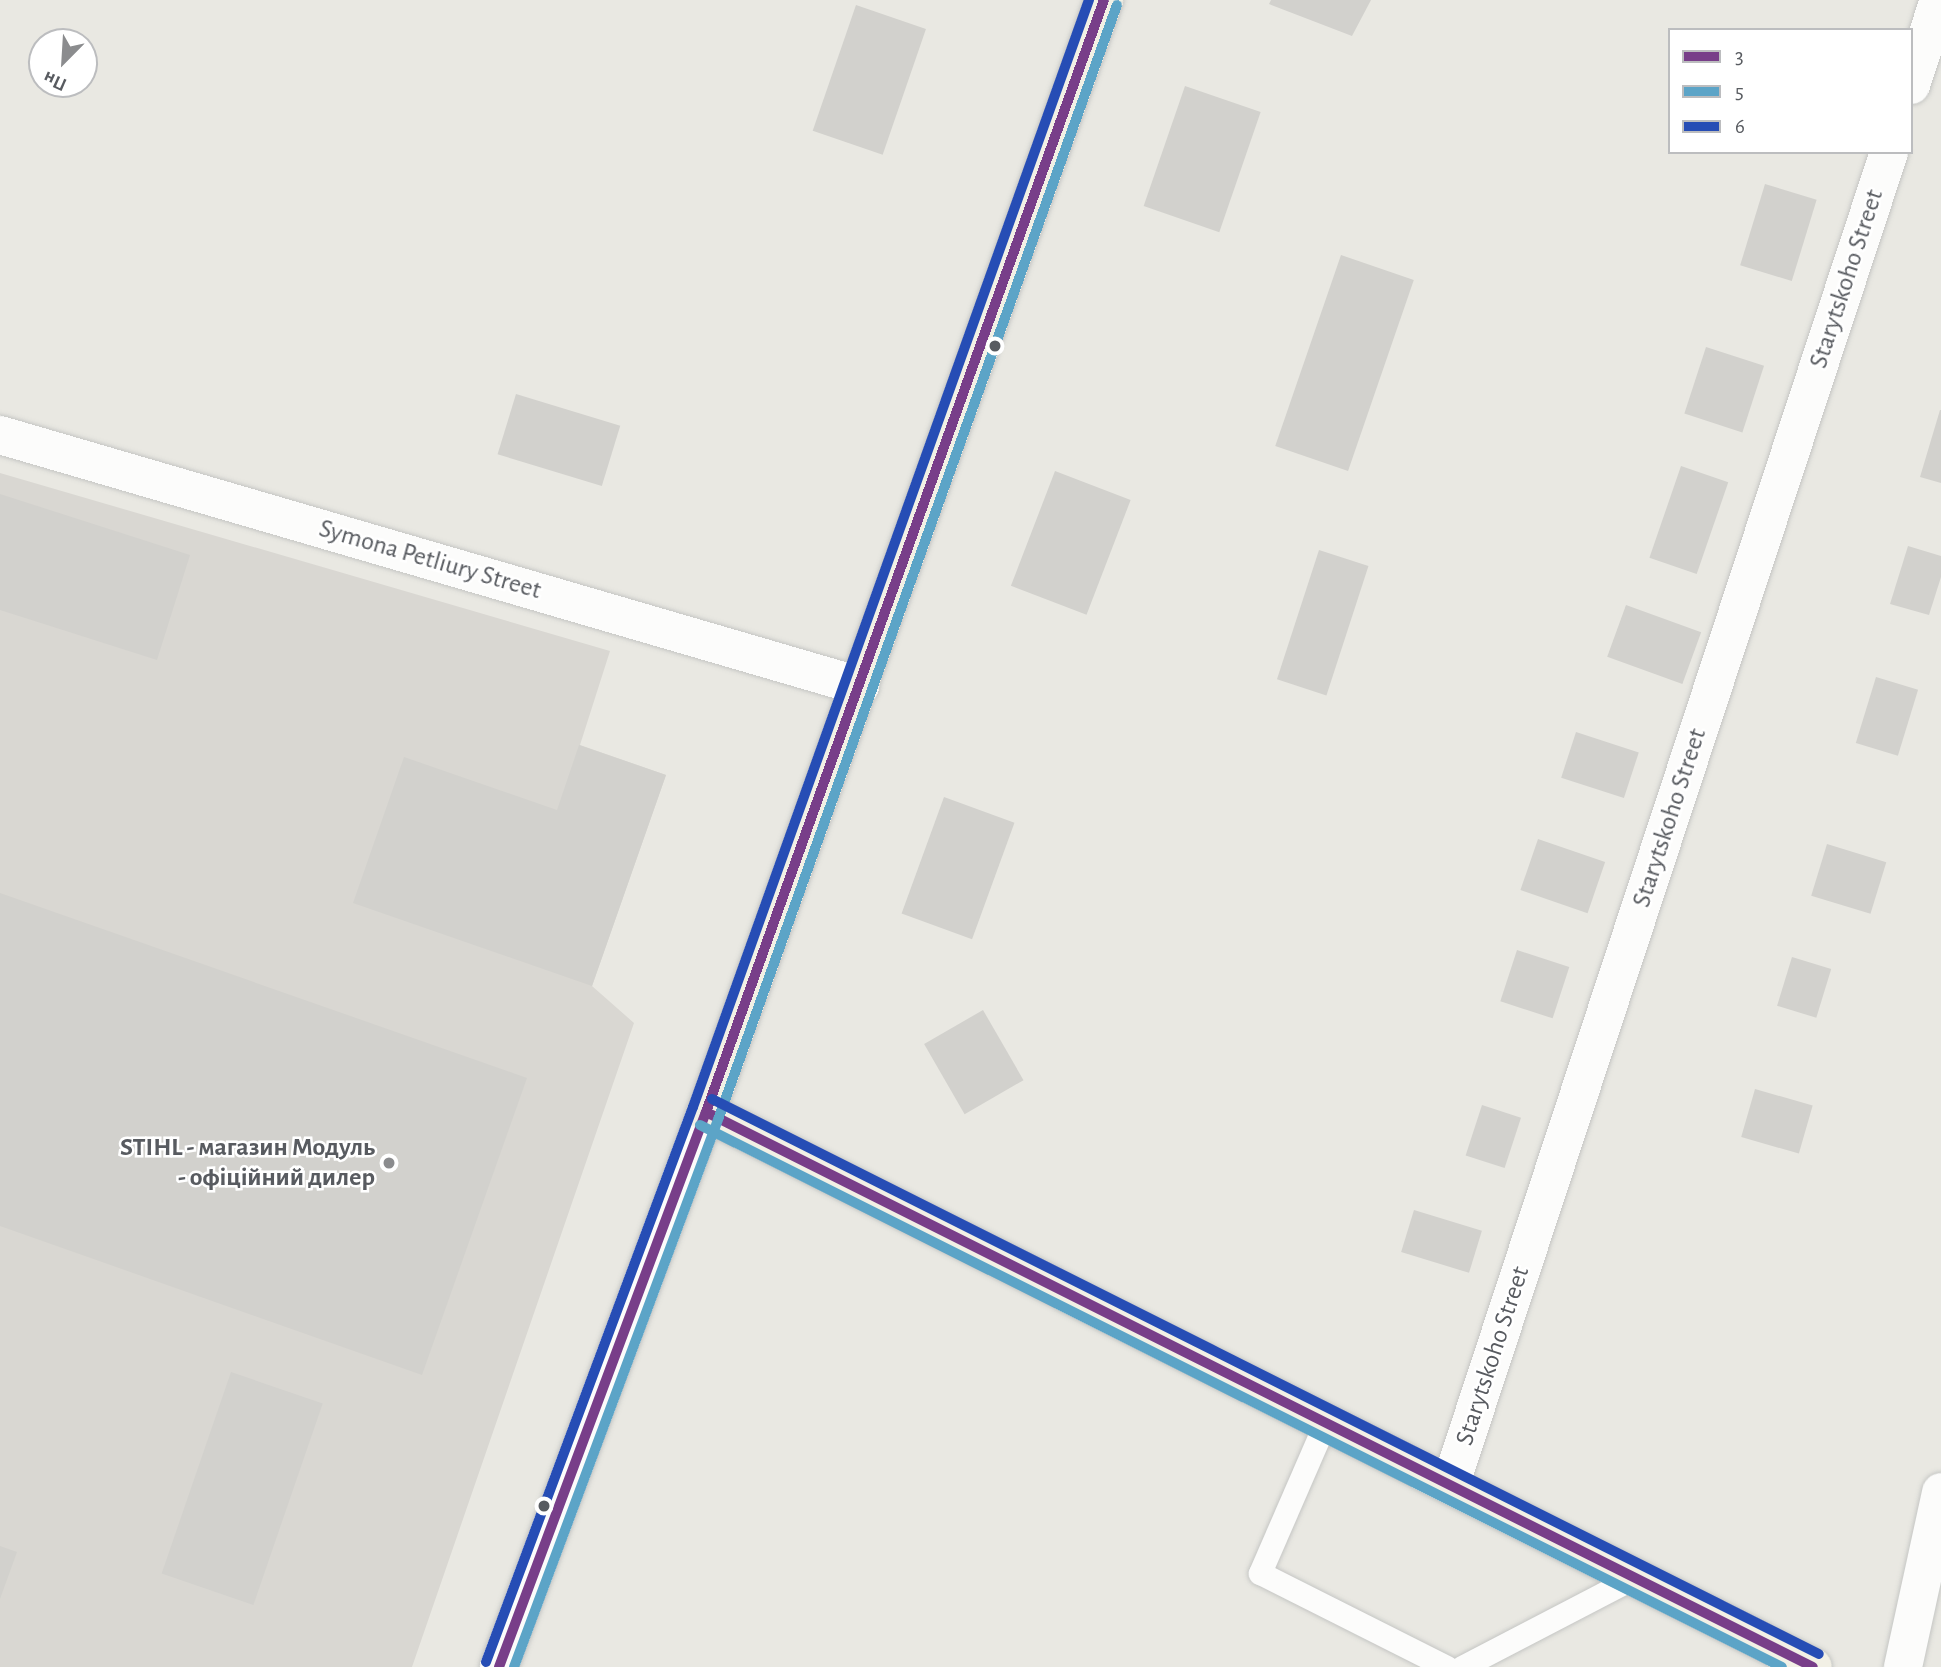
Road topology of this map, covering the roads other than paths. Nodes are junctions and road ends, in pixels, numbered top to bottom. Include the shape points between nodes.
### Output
1 (1104, 0) edge
2 (1939, 0) edge
3 (1913, 79) edge
4 (1888, 154) edge
5 (0, 435) edge
6 (860, 686) junction
7 (706, 1112) junction
8 (1326, 1421) junction
9 (1451, 1483) junction
10 (1941, 1492) edge
11 (1635, 1577) junction
12 (499, 1667) edge
13 (1447, 1667) edge
14 (1462, 1667) edge
15 (1813, 1667) edge
16 (1903, 1667) edge

1 - 6 main road
2 - 3 street
4 - 9 street, Starytskoho Street
5 - 6 street, Symona Petliury Street
6 - 7 main road
7 - 8 main road
7 - 12 street
8 - 9 main road
8 - 13 lane via 1260,1573
9 - 11 main road
10 - 16 street
11 - 14 lane
11 - 15 main road

